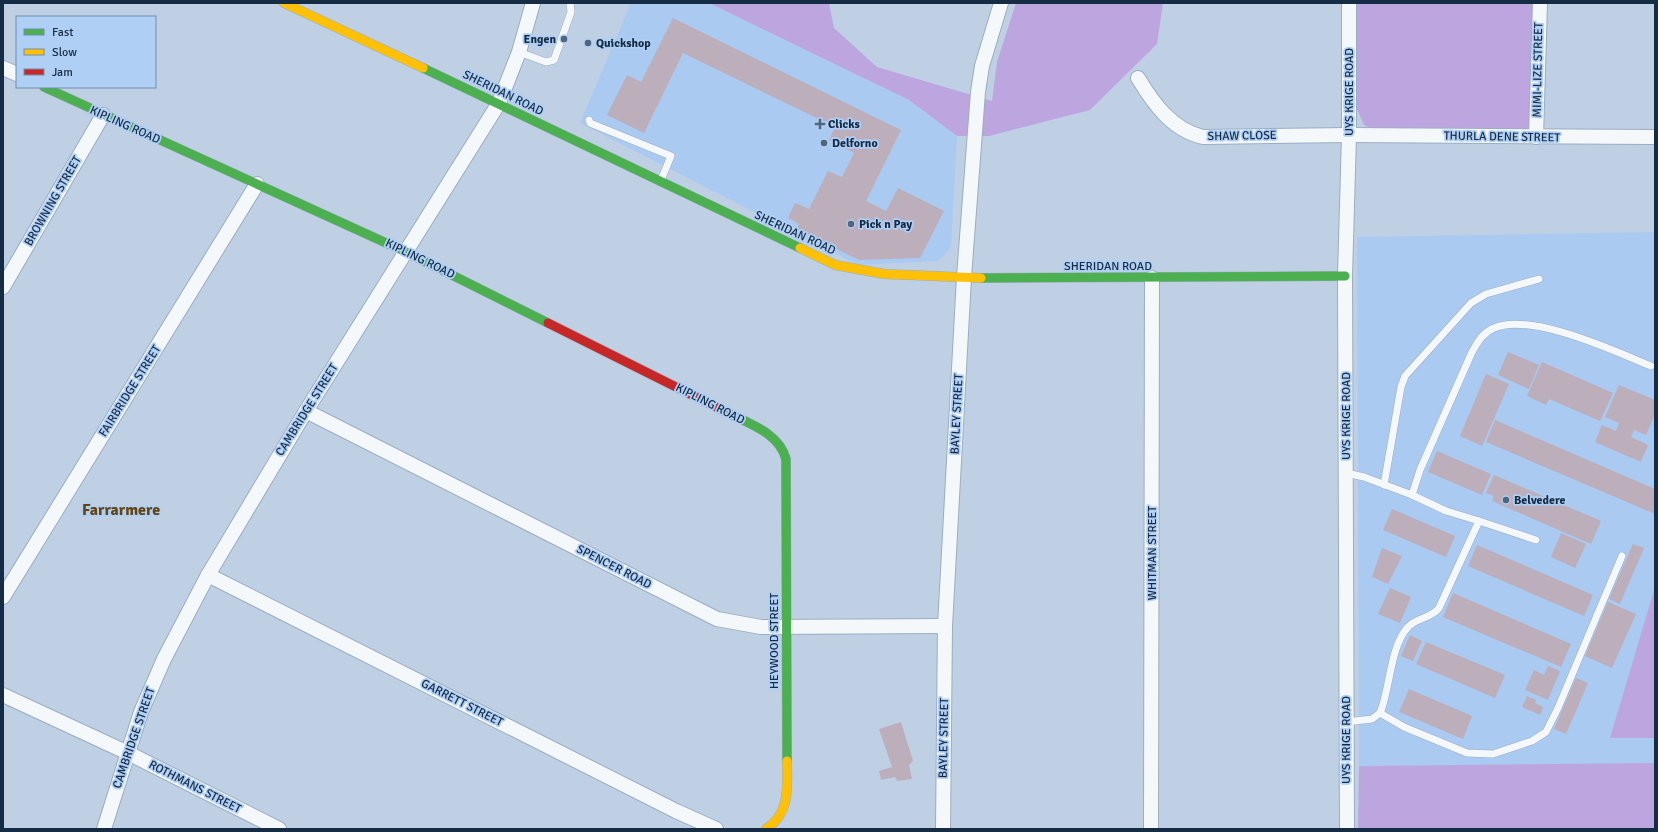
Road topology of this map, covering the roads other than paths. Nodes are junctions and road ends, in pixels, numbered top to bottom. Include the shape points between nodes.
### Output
1 (284, 3) edge
2 (533, 3) edge
3 (570, 3) edge
4 (1001, 3) edge
5 (1349, 3) edge
6 (1540, 3) edge
7 (519, 52) junction
8 (3, 68) edge
9 (16, 74) edge
10 (1138, 78) dead end
11 (46, 88) edge
12 (499, 104) junction
13 (103, 115) junction
14 (589, 120) dead end
15 (1349, 135) junction
16 (1655, 137) edge
17 (1536, 138) junction
18 (660, 182) junction
19 (257, 184) junction
20 (406, 252) junction
21 (1346, 276) junction
22 (964, 278) junction
23 (1152, 278) junction
24 (1540, 279) dead end
25 (3, 287) edge
26 (1651, 366) dead end
27 (306, 411) junction
28 (785, 451) joint
29 (1346, 473) junction
30 (1384, 485) junction
31 (1412, 495) junction
32 (1478, 521) junction
33 (1536, 540) dead end
34 (1622, 556) dead end
35 (208, 575) junction
36 (3, 597) edge
37 (946, 626) junction
38 (786, 628) junction
39 (3, 695) edge
40 (1380, 713) junction
41 (1346, 722) junction
42 (128, 753) junction
43 (769, 827) edge
44 (104, 829) edge
45 (279, 829) edge
46 (716, 829) edge
47 (943, 829) edge
48 (1151, 829) edge
49 (1347, 829) edge

1 - 12 street, SHERIDAN ROAD
2 - 7 street, CAMBRIDGE STREET
3 - 7 lane via 571,12 554,60 546,62
4 - 22 street, BAYLEY STREET via 982,66 978,92
5 - 15 street, UYS KRIGE ROAD
6 - 17 street, MIMI-LIZE STREET
7 - 12 street, CAMBRIDGE STREET
8 - 9 street
10 - 15 street, SHAW CLOSE via 1152,102 1174,123 1191,134 1203,137
11 - 13 street, KIPLING ROAD
12 - 18 street, SHERIDAN ROAD
12 - 20 street, CAMBRIDGE STREET
13 - 19 street, KIPLING ROAD
13 - 25 street, BROWNING STREET
14 - 18 lane via 671,156
15 - 17 street, THURLA DENE STREET
15 - 21 street, UYS KRIGE ROAD
16 - 17 street, THURLA DENE STREET
18 - 22 street, SHERIDAN ROAD via 836,265 884,274
19 - 20 street, KIPLING ROAD
19 - 36 street, FAIRBRIDGE STREET
20 - 27 street, CAMBRIDGE STREET
20 - 28 street, KIPLING ROAD via 765,432
21 - 23 street, SHERIDAN ROAD
21 - 29 street, UYS KRIGE ROAD
22 - 23 street, SHERIDAN ROAD
22 - 37 street, BAYLEY STREET
23 - 48 street, WHITMAN STREET
24 - 30 lane via 1486,294 1471,303 1405,376
26 - 31 lane via 1574,336 1520,324 1494,328 1480,338 1472,352 1420,470
27 - 35 street, CAMBRIDGE STREET
27 - 38 street, SPENCER ROAD via 717,619 742,625
28 - 38 street, HEYWOOD STREET via 788,474
29 - 30 lane
29 - 41 street, UYS KRIGE ROAD
30 - 31 lane
31 - 32 lane
32 - 33 lane
32 - 40 lane via 1440,608 1407,628 1397,648
34 - 40 lane via 1546,732 1532,741 1493,754 1467,753 1404,727
35 - 42 street, CAMBRIDGE STREET via 164,659 141,712
35 - 46 street, GARRETT STREET
37 - 38 street, SPENCER ROAD
37 - 47 street, BAYLEY STREET
38 - 43 street, HEYWOOD STREET via 787,796 783,811
39 - 42 street, ROTHMANS STREET
40 - 41 lane via 1372,719
41 - 49 street, UYS KRIGE ROAD
42 - 44 street, CAMBRIDGE STREET
42 - 45 street, ROTHMANS STREET

